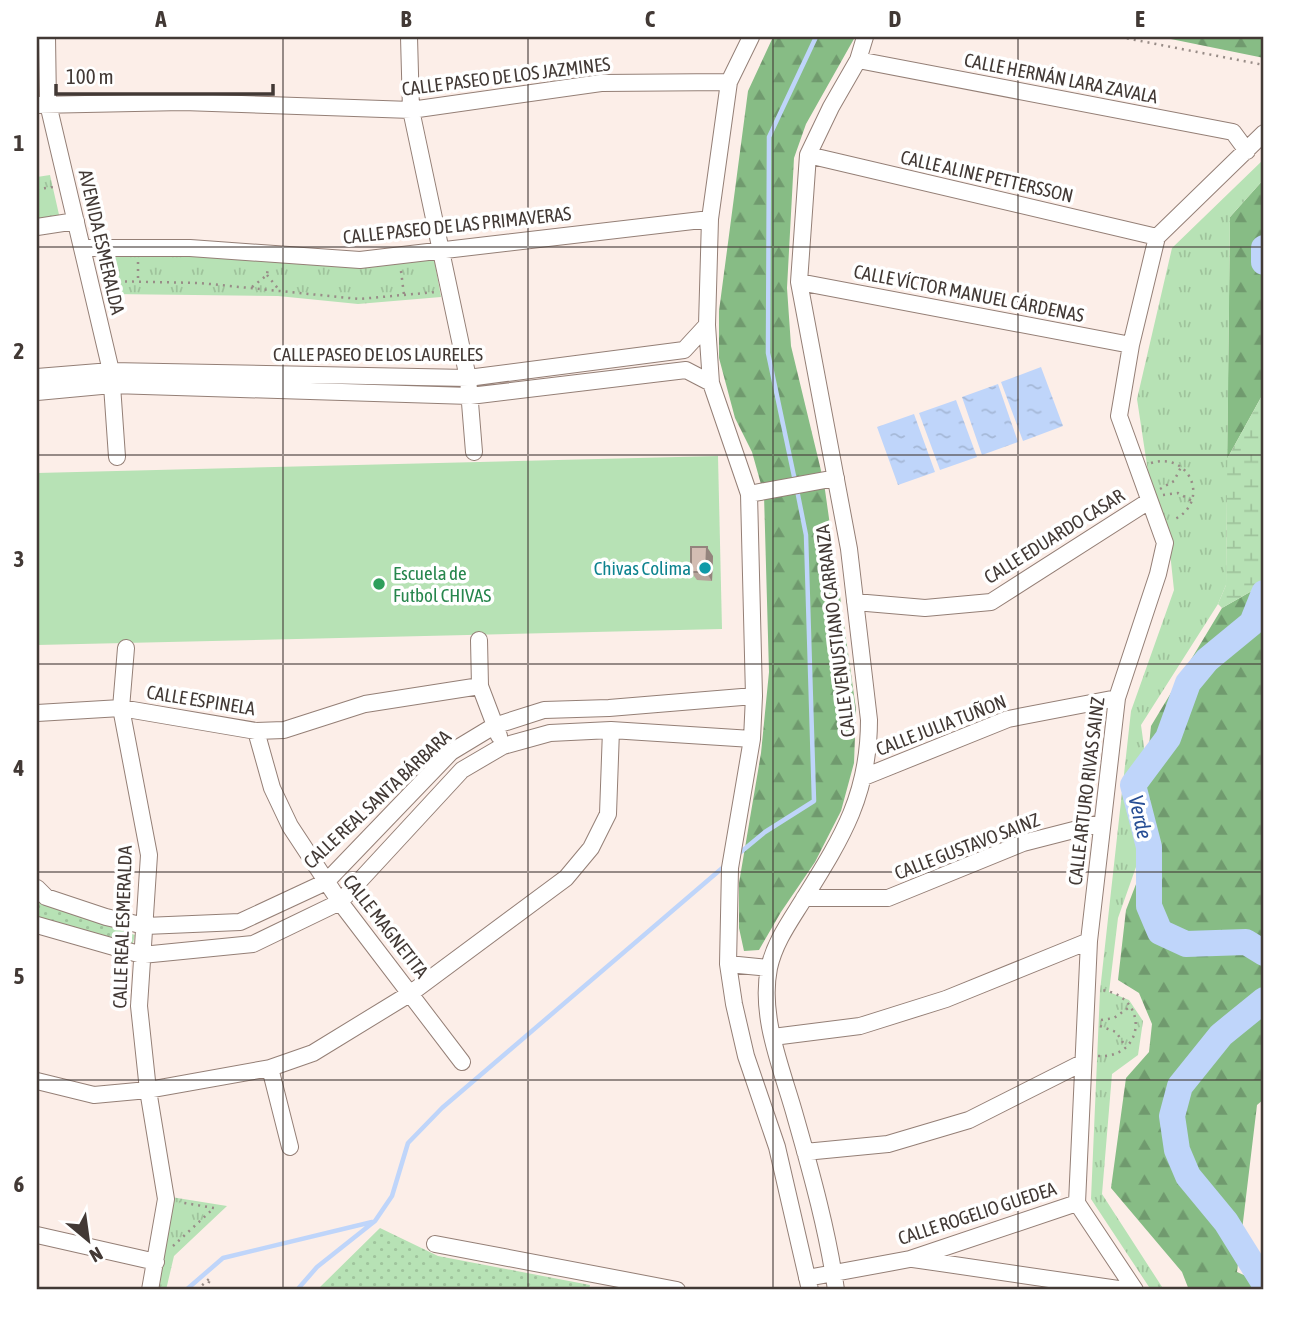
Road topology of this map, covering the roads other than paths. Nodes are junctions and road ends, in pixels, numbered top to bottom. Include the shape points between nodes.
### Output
1 (47, 37) edge
2 (410, 37) edge
3 (751, 37) edge
4 (865, 37) edge
5 (858, 61) junction
6 (729, 82) junction
7 (42, 104) edge
8 (411, 110) junction
9 (1264, 133) edge
10 (1247, 151) junction
11 (808, 155) junction
12 (710, 219) junction
13 (76, 221) junction
14 (37, 227) edge
15 (1157, 237) junction
16 (82, 247) junction
17 (441, 251) junction
18 (799, 282) junction
19 (707, 325) junction
20 (1131, 345) junction
21 (37, 377) edge
22 (112, 378) junction
23 (468, 378) junction
24 (711, 383) junction
25 (37, 392) edge
26 (470, 396) junction
27 (474, 452) dead end
28 (117, 457) dead end
29 (836, 478) junction
30 (749, 494) junction
31 (1156, 495) junction
32 (855, 602) junction
33 (479, 640) dead end
34 (126, 648) dead end
35 (480, 686) junction
36 (754, 696) junction
37 (1117, 698) junction
38 (121, 708) junction
39 (37, 713) edge
40 (494, 726) junction
41 (611, 730) junction
42 (256, 732) junction
43 (752, 740) junction
44 (503, 746) junction
45 (864, 777) junction
46 (1101, 823) junction
47 (326, 882) junction
48 (37, 888) edge
49 (804, 898) junction
50 (340, 902) junction
51 (37, 925) edge
52 (145, 926) junction
53 (1089, 941) junction
54 (142, 955) junction
55 (728, 964) junction
56 (769, 968) junction
57 (411, 993) junction
58 (773, 1037) junction
59 (462, 1062) dead end
60 (1082, 1063) junction
61 (270, 1068) junction
62 (37, 1081) edge
63 (148, 1090) junction
64 (290, 1147) dead end
65 (805, 1152) junction
66 (1077, 1203) junction
67 (37, 1235) edge
68 (435, 1244) dead end
69 (910, 1259) junction
70 (156, 1262) junction
71 (833, 1272) junction
72 (598, 1283) edge
73 (809, 1284) edge
74 (150, 1290) edge
75 (677, 1290) edge
76 (836, 1290) edge
77 (1125, 1290) edge
78 (1135, 1290) edge

1 - 7 street, AVENIDA ESMERALDA
2 - 8 street
3 - 6 street
4 - 5 street, CALLE VENUSTIANO CARRANZA
5 - 10 street, CALLE HERNÁN LARA ZAVALA via 1233,132
5 - 11 street, CALLE VENUSTIANO CARRANZA
6 - 8 street, CALLE PASEO DE LOS JAZMINES via 601,83
6 - 12 street
7 - 8 street, CALLE PASEO DE LOS JAZMINES via 183,102
7 - 13 street, AVENIDA ESMERALDA
8 - 17 street
9 - 10 street
10 - 15 street
11 - 15 street, CALLE ALINE PETTERSSON
11 - 18 street, CALLE VENUSTIANO CARRANZA
12 - 17 street, CALLE PASEO DE LAS PRIMAVERAS
12 - 19 street
13 - 14 street
13 - 16 street, AVENIDA ESMERALDA
15 - 20 street, CALLE ARTURO RIVAS SAINZ
16 - 17 street, CALLE PASEO DE LAS PRIMAVERAS via 190,248 360,260
16 - 22 street, AVENIDA ESMERALDA
17 - 23 street
18 - 20 street, CALLE VÍCTOR MANUEL CÁRDENAS
18 - 29 street, CALLE VENUSTIANO CARRANZA
19 - 23 street, CALLE PASEO DE LOS LAURELES via 684,350
19 - 24 street
20 - 31 street, CALLE ARTURO RIVAS SAINZ via 1119,416
21 - 22 street, CALLE PASEO DE LOS LAURELES
22 - 23 street, CALLE PASEO DE LOS LAURELES
22 - 25 street, CALLE PASEO DE LOS LAURELES
22 - 26 street, CALLE PASEO DE LOS LAURELES
22 - 28 street, AVENIDA ESMERALDA
23 - 26 street
24 - 26 street, CALLE PASEO DE LOS LAURELES via 686,370
24 - 30 street
26 - 27 street
29 - 30 street
29 - 32 street, CALLE VENUSTIANO CARRANZA
30 - 36 street
31 - 32 street, CALLE EDUARDO CASAR via 991,602 926,608
31 - 37 street, CALLE ARTURO RIVAS SAINZ via 1165,543
32 - 45 street, CALLE VENUSTIANO CARRANZA via 869,720
33 - 35 street
34 - 38 street, CALLE REAL ESMERALDA
35 - 40 street
35 - 42 street, CALLE ESPINELA via 365,704 284,730
36 - 40 street, CALLE REAL SANTA BÁRBARA via 544,710
36 - 43 street
37 - 45 street, CALLE JULIA TUÑON via 1008,719
37 - 46 street, CALLE ARTURO RIVAS SAINZ
38 - 39 street, CALLE ESPINELA
38 - 42 street, CALLE ESPINELA
38 - 52 street, CALLE REAL ESMERALDA via 149,855
40 - 44 street
40 - 47 street, CALLE REAL SANTA BÁRBARA via 452,752
41 - 43 street, CALLE REAL SANTA BÁRBARA
41 - 44 street, CALLE REAL SANTA BÁRBARA via 550,733
41 - 57 street via 608,814 592,848 566,878
42 - 47 street, CALLE MAGNETITA via 272,788
43 - 55 street via 730,868
44 - 50 street, CALLE REAL SANTA BÁRBARA via 462,770
45 - 49 street, CALLE VENUSTIANO CARRANZA via 840,839
46 - 49 street, CALLE GUSTAVO SAINZ via 1023,843 888,898
46 - 53 street, CALLE ARTURO RIVAS SAINZ
47 - 50 street, CALLE MAGNETITA
47 - 52 street, CALLE REAL SANTA BÁRBARA via 240,922
48 - 52 street, CALLE REAL SANTA BÁRBARA via 46,897
49 - 56 street, CALLE VENUSTIANO CARRANZA via 779,939
50 - 54 street, CALLE REAL SANTA BÁRBARA via 253,944
50 - 57 street, CALLE MAGNETITA
51 - 54 street, CALLE REAL SANTA BÁRBARA
52 - 54 street, CALLE REAL ESMERALDA
53 - 58 street via 947,999 860,1026
53 - 60 street, CALLE ARTURO RIVAS SAINZ
54 - 63 street, CALLE REAL ESMERALDA via 139,1006
55 - 56 street
55 - 73 street via 746,1056 777,1147
56 - 58 street, CALLE VENUSTIANO CARRANZA via 765,1002
57 - 59 street, CALLE MAGNETITA
57 - 61 street via 313,1053
58 - 65 street, CALLE VENUSTIANO CARRANZA
60 - 65 street via 970,1121 888,1144
60 - 66 street, CALLE ARTURO RIVAS SAINZ
61 - 63 street
61 - 64 street
62 - 63 street via 94,1095
63 - 70 street, CALLE REAL ESMERALDA via 166,1199
65 - 71 street, CALLE VENUSTIANO CARRANZA
66 - 69 street, CALLE ROGELIO GUEDEA
66 - 78 street
67 - 70 street
68 - 72 street
69 - 71 street, CALLE ROGELIO GUEDEA
69 - 77 street
70 - 74 street, CALLE REAL ESMERALDA
71 - 73 street, CALLE ROGELIO GUEDEA
71 - 76 street, CALLE VENUSTIANO CARRANZA
72 - 75 street

